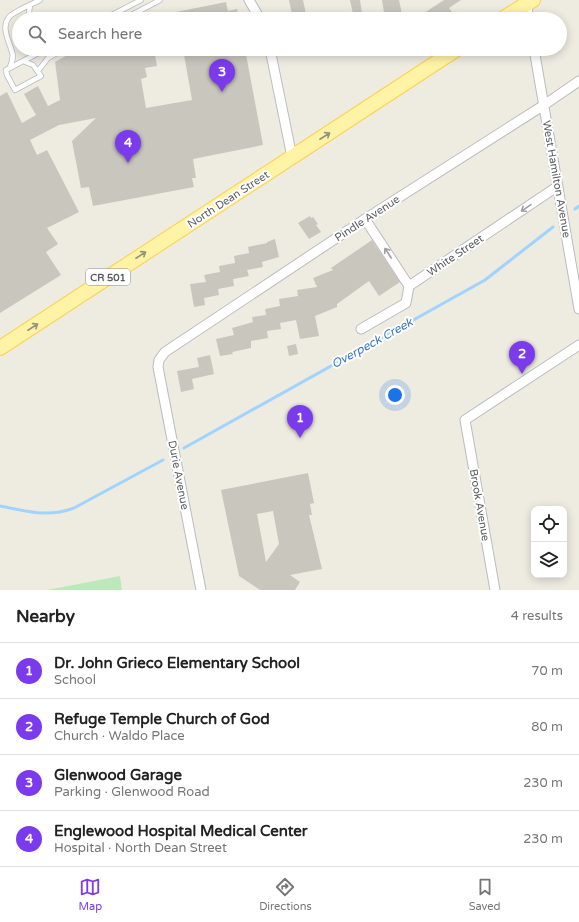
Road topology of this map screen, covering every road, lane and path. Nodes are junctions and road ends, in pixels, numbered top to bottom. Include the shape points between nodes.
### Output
1 (40, 0) edge
2 (141, 0) edge
3 (160, 0) edge
4 (249, 0) edge
5 (528, 1) edge
6 (30, 5) junction
7 (17, 12) edge
8 (29, 12) edge
9 (118, 12) edge
10 (137, 12) edge
11 (256, 12) edge
12 (512, 12) edge
13 (529, 12) edge
14 (12, 15) edge
15 (12, 52) edge
16 (13, 56) edge
17 (31, 56) edge
18 (52, 56) edge
19 (271, 56) edge
20 (446, 56) edge
21 (535, 56) edge
22 (23, 60) junction
23 (10, 67) junction
24 (38, 71) junction
25 (579, 81) edge
26 (544, 105) junction
27 (292, 157) junction
28 (558, 186) junction
29 (365, 218) junction
30 (410, 286) junction
31 (579, 309) edge
32 (361, 328) dead end
33 (579, 345) edge
34 (0, 348) edge
35 (159, 360) joint
36 (201, 590) edge
37 (495, 590) edge

1 - 6 lane
2 - 9 lane
3 - 10 lane
4 - 11 street
5 - 12 main road
5 - 13 street
6 - 7 lane
6 - 8 lane
14 - 15 lane via 4,23 3,32
16 - 23 lane
17 - 22 lane
18 - 24 lane via 44,61
19 - 27 street
27 -> 20 main road, North Dean Street / CR 501
21 - 26 street, West Hamilton Avenue
22 - 23 lane
22 - 24 lane
23 - 24 lane via 6,72 15,90 41,76
25 - 26 street, Pindle Avenue
26 - 28 street, West Hamilton Avenue
26 - 29 street, Pindle Avenue
34 -> 27 main road, North Dean Street / CR 501
28 -> 30 street, White Street
28 - 31 street, West Hamilton Avenue
30 -> 29 street
29 - 35 street, Pindle Avenue via 165,352
30 - 32 street via 406,303
33 - 37 street, Brook Avenue via 465,420
35 - 36 street, Durie Avenue via 158,367

